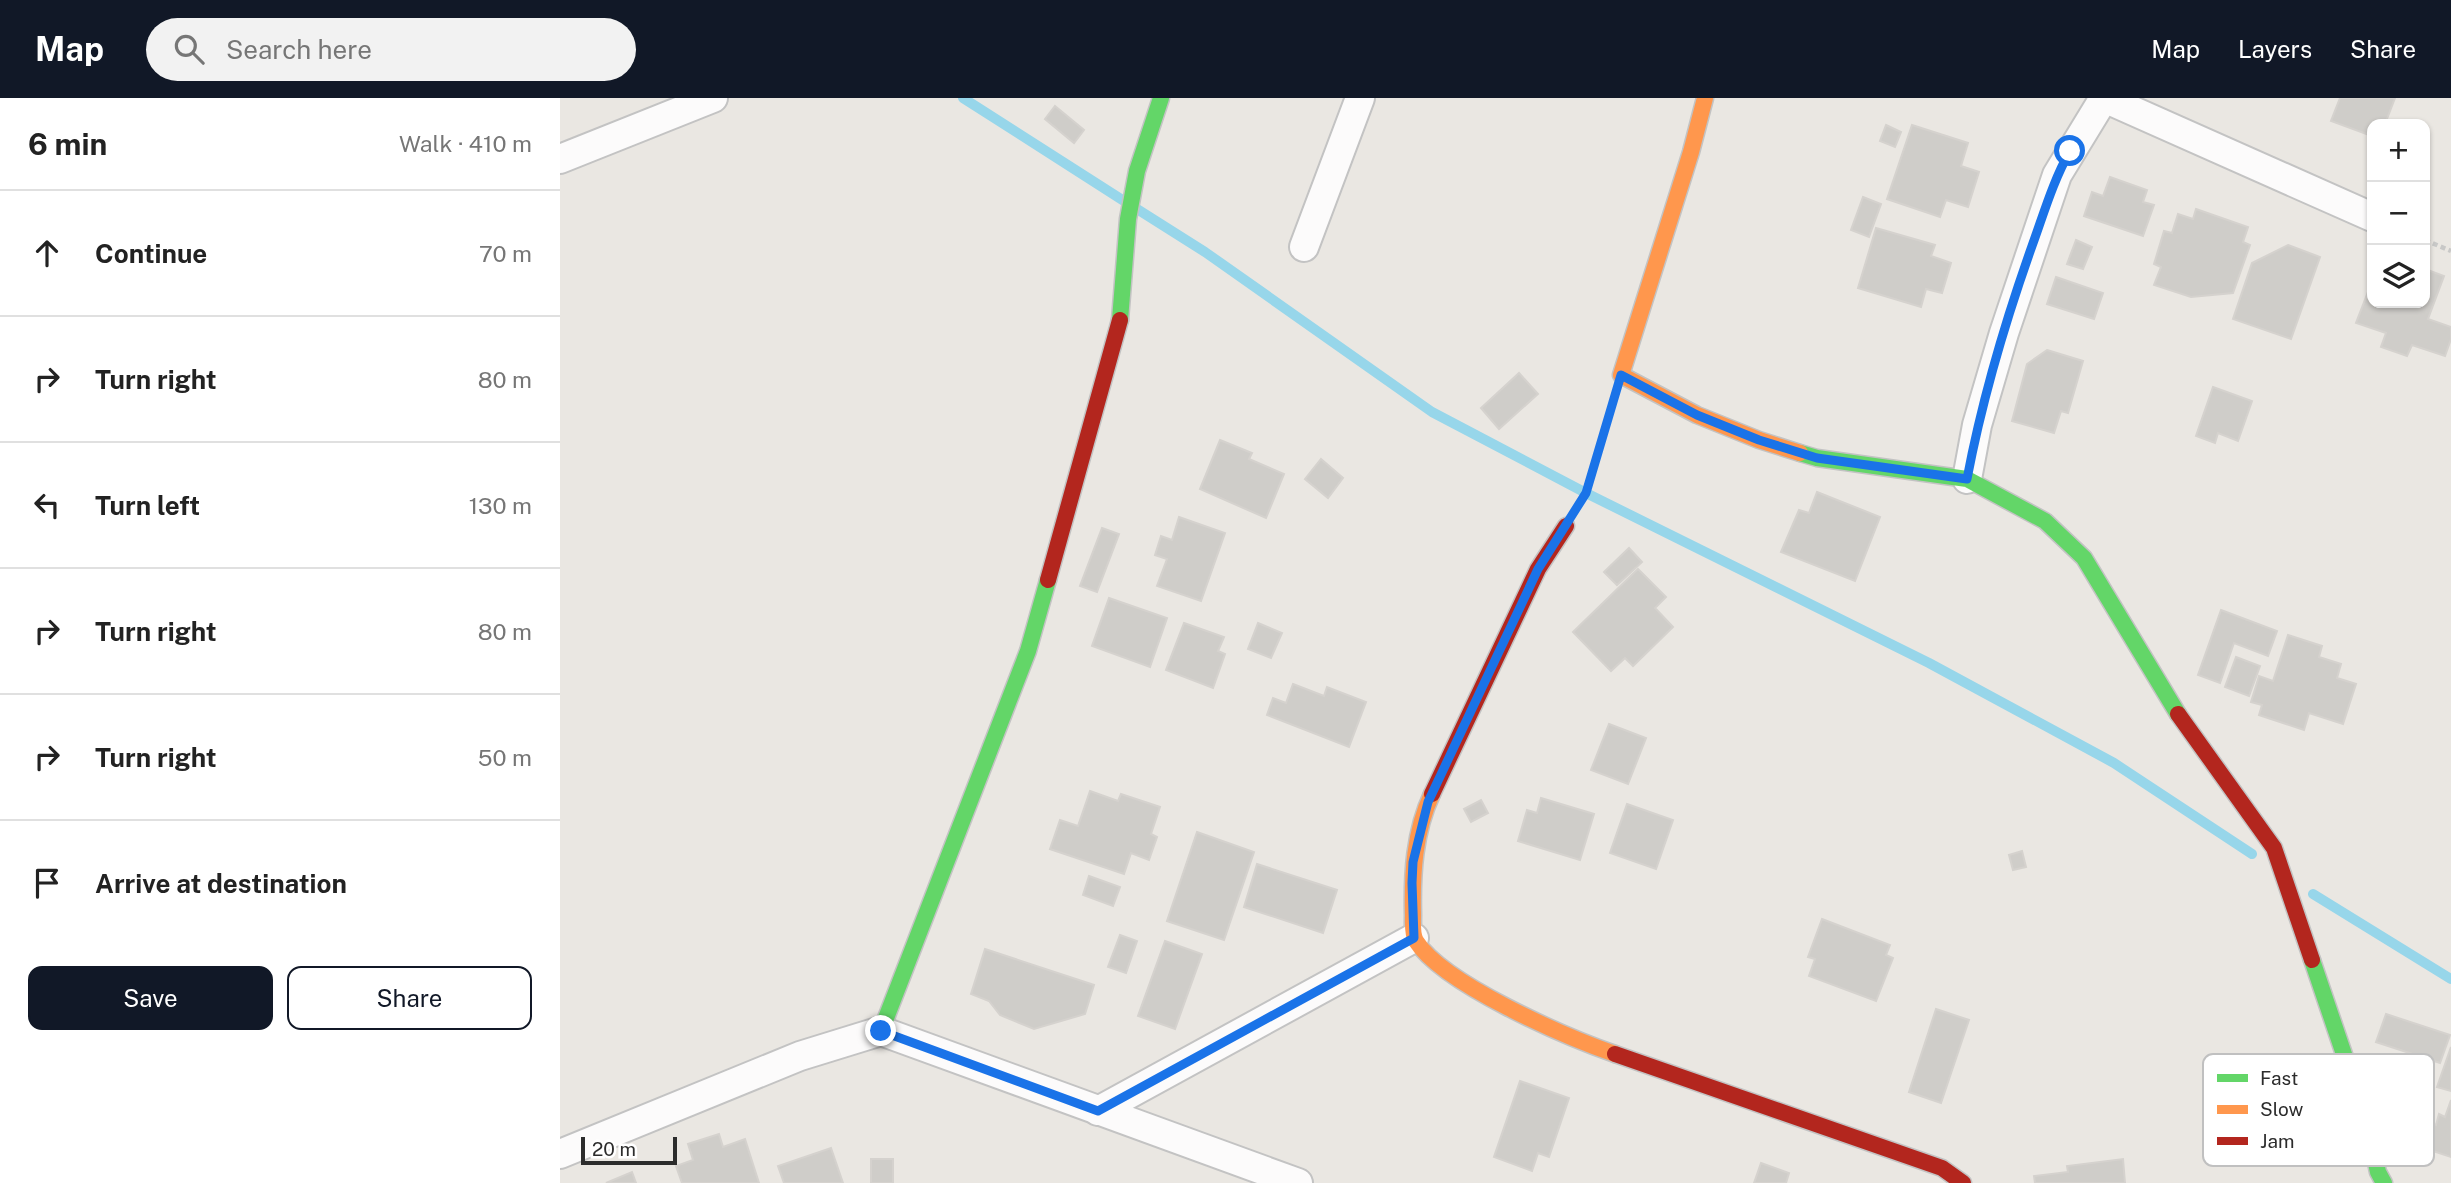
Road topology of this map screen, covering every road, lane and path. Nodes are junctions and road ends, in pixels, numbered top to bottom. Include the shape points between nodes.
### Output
1 (713, 98) edge
2 (1161, 98) edge
3 (1360, 98) edge
4 (1705, 98) edge
5 (2104, 98) edge
6 (560, 159) edge
7 (2367, 215) edge
8 (2430, 242) edge
9 (1304, 247) dead end
10 (2451, 251) edge
11 (1621, 375) junction
12 (1967, 479) junction
13 (1566, 526) joint
14 (1414, 938) junction
15 (881, 1031) junction
16 (2344, 1054) edge
17 (1098, 1111) junction
18 (560, 1154) edge
19 (2377, 1166) edge
20 (1298, 1183) edge
21 (1963, 1183) edge
22 (2384, 1183) edge

1 - 6 street
2 - 15 street via 1137,172 1128,219 1120,322 1028,651
3 - 9 street
4 - 11 street
5 - 7 street
5 - 12 street via 2057,174 2004,333 1977,425
8 - 10 path
11 - 12 street via 1697,415 1817,458
11 - 13 path via 1586,493
12 - 16 street via 2045,521 2084,558 2186,728 2274,848
13 - 14 street via 1538,569 1428,802 1413,862
14 - 17 street
14 - 21 street via 1428,957 1478,992 1588,1045 1942,1168
15 - 17 street
15 - 18 street via 800,1056
17 - 20 street
19 - 22 street

